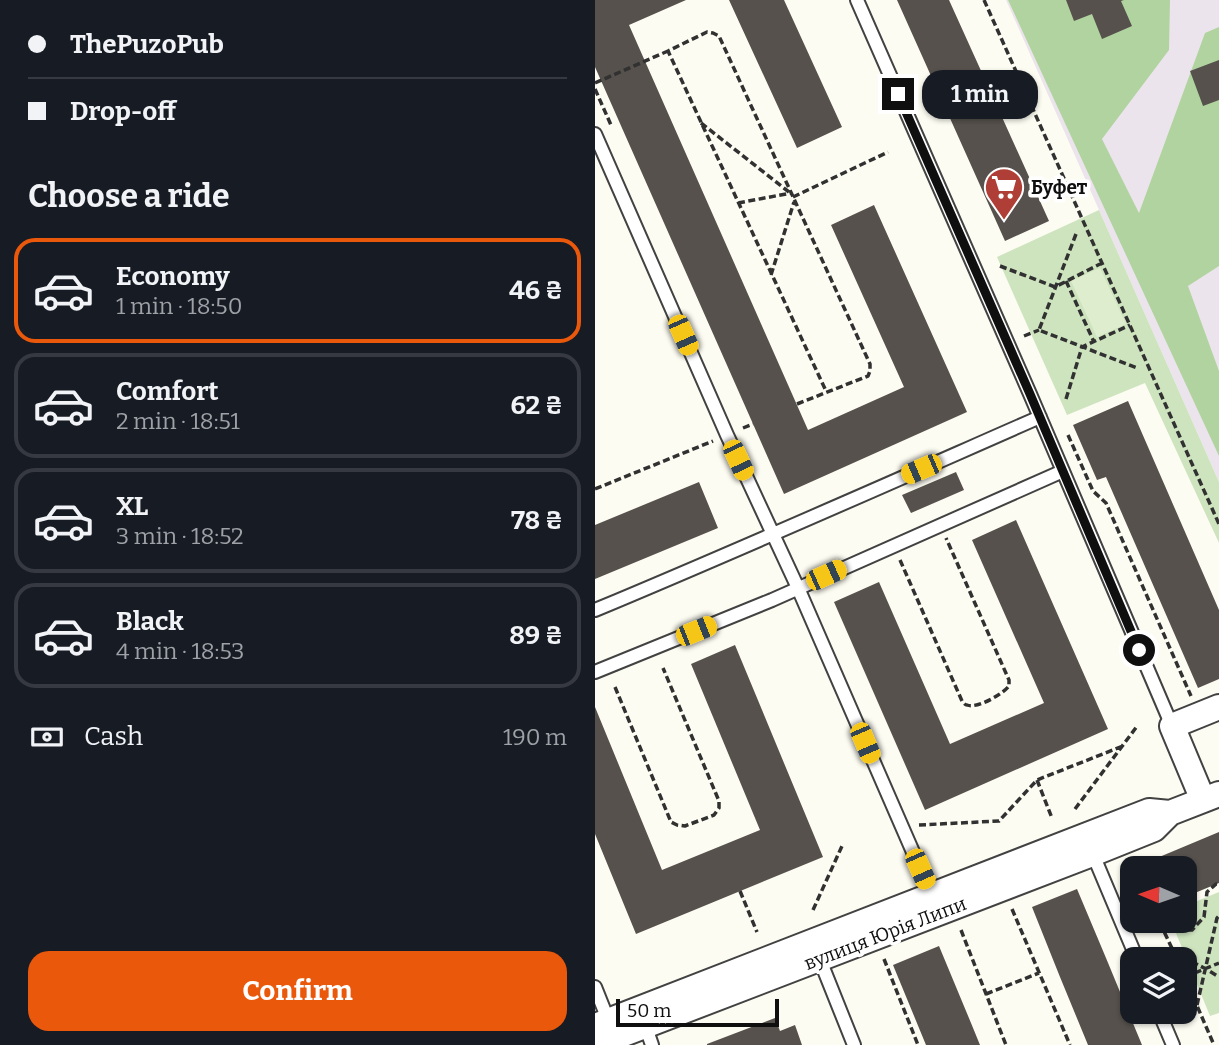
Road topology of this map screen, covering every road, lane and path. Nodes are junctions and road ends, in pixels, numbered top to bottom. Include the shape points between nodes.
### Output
1 (857, 0) edge
2 (984, 0) edge
3 (668, 51) junction
4 (595, 83) edge
5 (701, 123) junction
6 (595, 134) edge
7 (888, 152) dead end
8 (793, 197) junction
9 (738, 203) junction
10 (1076, 234) dead end
11 (1103, 263) junction
12 (1000, 266) dead end
13 (771, 275) junction
14 (1066, 281) junction
15 (1055, 287) junction
16 (1130, 325) junction
17 (1039, 330) junction
18 (1024, 336) dead end
19 (1094, 342) junction
20 (1082, 347) junction
21 (1137, 368) dead end
22 (826, 391) junction
23 (1066, 399) dead end
24 (797, 404) dead end
25 (1040, 417) junction
26 (753, 424) dead end
27 (743, 428) dead end
28 (1066, 429) dead end
29 (716, 440) dead end
30 (1063, 471) junction
31 (595, 489) edge
32 (1219, 524) edge
33 (773, 534) junction
34 (946, 537) dead end
35 (899, 558) dead end
36 (797, 588) junction
37 (595, 610) edge
38 (663, 668) dead end
39 (595, 673) edge
40 (615, 687) dead end
41 (1207, 706) edge
42 (1138, 725) dead end
43 (1172, 726) junction
44 (1123, 746) junction
45 (1037, 780) junction
46 (1211, 797) edge
47 (1075, 810) dead end
48 (1052, 818) dead end
49 (917, 826) dead end
50 (1089, 845) junction
51 (842, 846) dead end
52 (1219, 884) edge
53 (740, 891) dead end
54 (1010, 904) dead end
55 (813, 910) dead end
56 (943, 911) junction
57 (1219, 916) edge
58 (1197, 925) edge
59 (757, 932) dead end
60 (1132, 947) edge
61 (816, 949) junction
62 (882, 953) dead end
63 (1219, 963) edge
64 (1197, 964) edge
65 (1206, 969) junction
66 (1039, 972) junction
67 (1197, 972) edge
68 (1219, 978) edge
69 (595, 987) edge
70 (986, 994) junction
71 (1197, 1005) joint
72 (639, 1008) junction
73 (1164, 1024) edge
74 (603, 1032) edge
75 (652, 1045) edge
76 (855, 1045) edge
77 (918, 1045) edge
78 (1006, 1045) edge
79 (1070, 1045) edge
80 (1173, 1045) edge
81 (1214, 1045) edge

1 - 25 lane
2 - 11 path
3 - 4 path
3 - 5 path
3 - 8 path via 707,32 719,36
5 - 8 path
5 - 9 path
6 - 33 lane
7 - 8 path
8 - 9 path
8 - 13 path
8 - 22 path via 870,364 868,376
9 - 13 path
10 - 15 path
11 - 14 path
11 - 16 path
12 - 15 path
13 - 22 path
14 - 15 path
14 - 19 path
15 - 17 path
16 - 19 path
16 - 32 path
17 - 18 path
17 - 20 path
19 - 20 path
20 - 21 path
20 - 23 path
22 - 24 path
25 - 30 lane
25 - 33 lane
26 - 27 path
28 - 41 path via 1093,491 1106,503
29 - 31 path
30 - 36 lane
30 - 43 lane
33 - 36 lane
33 - 37 lane
34 - 35 path via 1009,680 1004,693 975,706 962,701
36 - 39 lane
36 - 56 lane
38 - 40 path via 719,801 714,815 685,826 671,822
41 - 43 street
42 - 44 path
43 - 46 street
44 - 45 path
44 - 47 path
45 - 48 path
45 - 49 path via 999,821
46 - 50 street, вулиця Юрія Липи via 1171,813 1154,829
50 - 56 street, вулиця Юрія Липи
50 - 60 lane
51 - 55 path
52 - 58 path via 1207,892 1204,917
53 - 59 path
54 - 66 path
56 - 61 street, вулиця Юрія Липи
56 - 70 path
57 - 65 path
61 - 72 street, вулиця Юрія Липи
61 - 74 street, вулиця Юрія Липи
61 - 76 lane
62 - 77 path
63 - 65 path
64 - 65 path
65 - 67 path
65 - 68 path
65 - 71 path
66 - 70 path
66 - 79 path
69 - 74 lane
70 - 78 path
71 - 81 path
72 - 74 street, вулиця Юрія Липи
72 - 75 lane
73 - 80 lane

